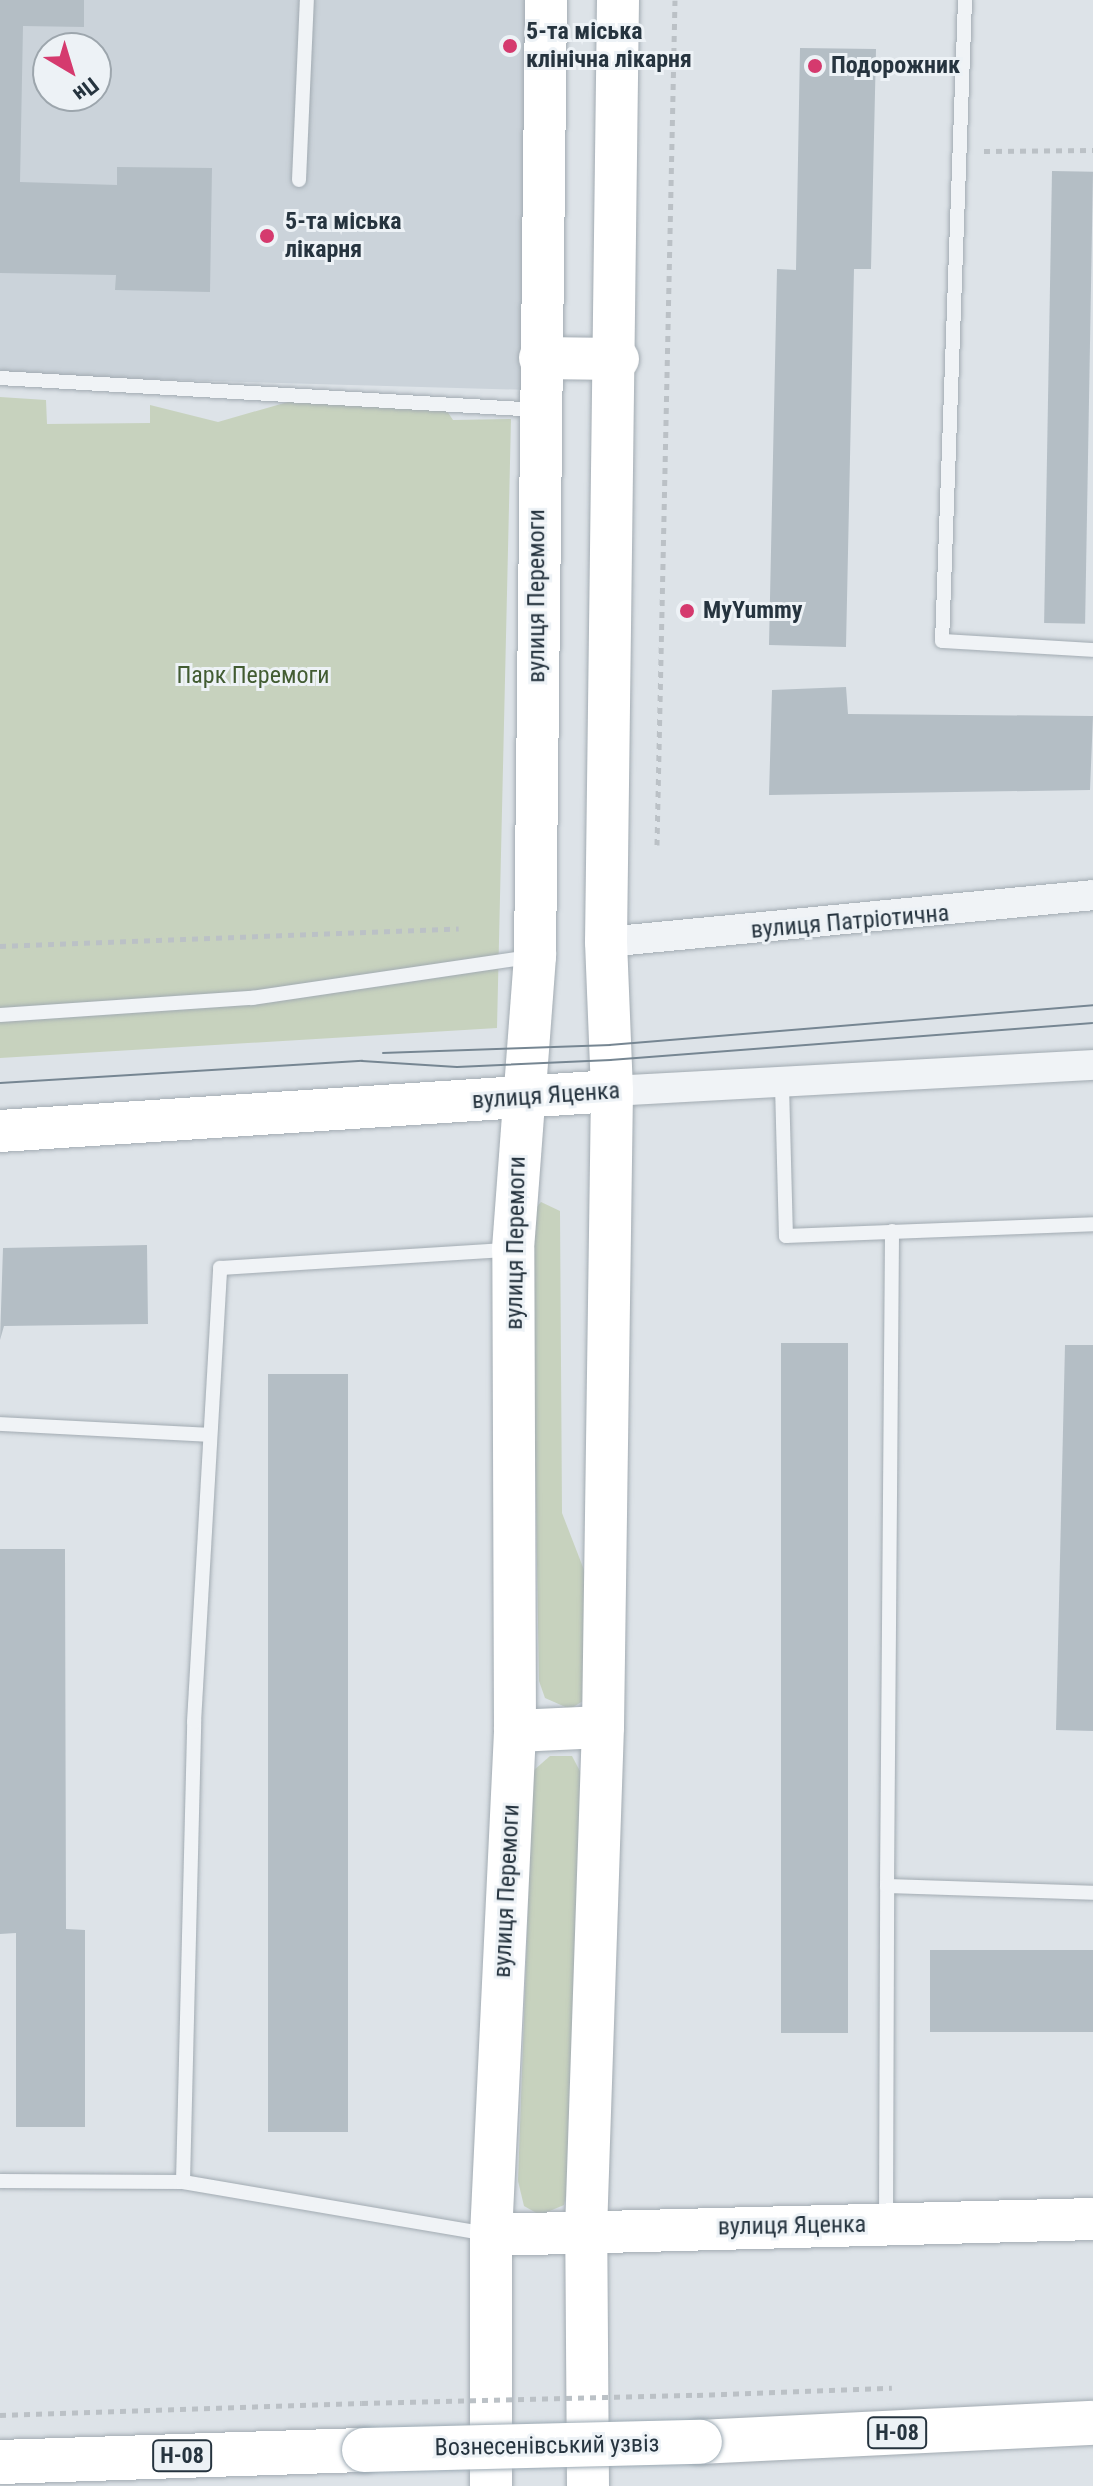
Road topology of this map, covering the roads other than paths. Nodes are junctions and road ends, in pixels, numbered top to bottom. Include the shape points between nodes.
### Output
1 (307, 0) edge
2 (546, 0) edge
3 (618, 0) edge
4 (965, 0) edge
5 (299, 180) dead end
6 (540, 358) junction
7 (618, 359) junction
8 (0, 378) edge
9 (538, 410) junction
10 (1093, 650) edge
11 (1093, 895) edge
12 (606, 942) junction
13 (535, 956) junction
14 (0, 1015) edge
15 (1093, 1065) edge
16 (782, 1085) junction
17 (612, 1091) junction
18 (523, 1096) junction
19 (0, 1131) edge
20 (1093, 1224) edge
21 (892, 1231) junction
22 (513, 1249) junction
23 (0, 1424) edge
24 (210, 1435) junction
25 (603, 1727) junction
26 (515, 1731) junction
27 (887, 1886) junction
28 (1093, 1893) edge
29 (0, 2181) edge
30 (183, 2182) junction
31 (1093, 2219) edge
32 (886, 2224) junction
33 (586, 2231) junction
34 (491, 2235) junction
35 (1093, 2423) edge
36 (0, 2462) edge
37 (491, 2486) edge
38 (588, 2486) edge

1 - 5 lane
2 - 6 main road, вулиця Перемоги
3 - 7 main road
4 - 10 lane via 942,641
6 - 7 main road
6 - 9 main road, вулиця Перемоги
7 - 12 main road
8 - 9 lane
9 - 13 main road, вулиця Перемоги
11 - 12 street, вулиця Патріотична
12 - 17 main road
13 - 14 lane via 252,998
13 - 18 main road, вулиця Перемоги
15 - 16 street, вулиця Яценка
16 - 17 street, вулиця Яценка
16 - 21 lane via 786,1236
17 - 18 main road, вулиця Яценка
17 - 25 main road
18 - 19 main road, вулиця Яценка
18 - 22 main road, вулиця Перемоги
20 - 21 lane
21 - 27 lane
22 - 24 lane via 220,1268
22 - 26 main road, вулиця Перемоги
23 - 24 lane
24 - 30 lane
25 - 26 main road
25 - 33 main road
26 - 34 main road, вулиця Перемоги
27 - 28 lane
27 - 32 lane
29 - 30 lane
30 - 34 lane
31 - 32 main road, вулиця Яценка
32 - 33 main road, вулиця Яценка
33 - 34 main road, вулиця Яценка
33 - 38 main road
34 - 37 main road, вулиця Перемоги
35 - 36 main road, Вознесенівський узвіз / Н-08, bridge via 700,2442

